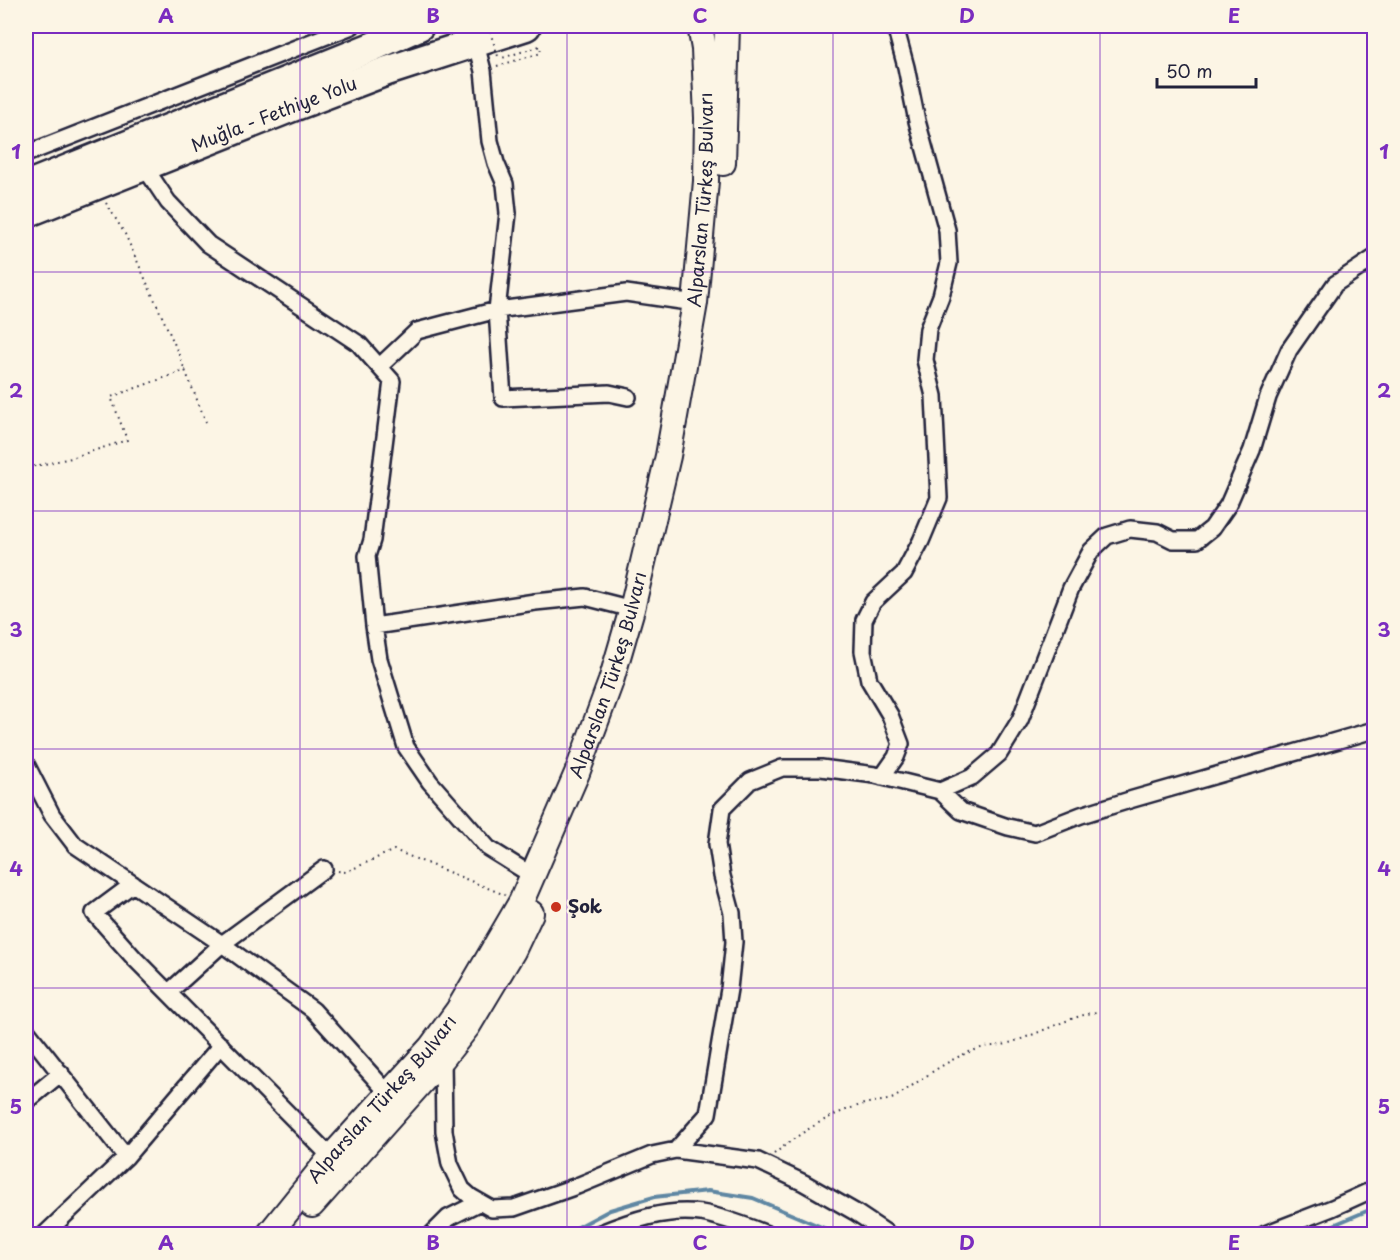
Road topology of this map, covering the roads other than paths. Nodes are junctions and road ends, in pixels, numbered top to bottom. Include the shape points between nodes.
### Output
1 (352, 26) edge
2 (419, 26) edge
3 (526, 26) edge
4 (700, 26) edge
5 (727, 26) edge
6 (895, 26) edge
7 (488, 43) edge
8 (26, 154) edge
9 (144, 166) junction
10 (26, 186) edge
11 (26, 213) edge
12 (1374, 258) edge
13 (695, 303) junction
14 (497, 310) junction
15 (380, 366) junction
16 (628, 397) dead end
17 (633, 609) junction
18 (374, 626) junction
19 (1374, 730) edge
20 (26, 764) edge
21 (882, 777) junction
22 (940, 791) junction
23 (324, 868) road end
24 (533, 876) junction
25 (133, 884) junction
26 (222, 944) junction
27 (169, 992) junction
28 (26, 1030) edge
29 (221, 1045) junction
30 (443, 1058) junction
31 (61, 1073) junction
32 (388, 1093) junction
33 (26, 1102) edge
34 (676, 1150) junction
35 (126, 1157) junction
36 (331, 1157) junction
37 (1374, 1189) edge
38 (480, 1202) junction
39 (45, 1234) edge
40 (268, 1234) edge
41 (287, 1234) edge
42 (432, 1234) edge
43 (598, 1234) edge
44 (767, 1234) edge
45 (888, 1234) edge
46 (1265, 1234) edge

1 - 8 street
2 - 10 highway, Muğla - Fethiye Yolu
3 - 7 highway, Muğla - Fethiye Yolu
4 - 13 main road, Alparslan Türkeş Bulvarı via 704,49 706,181
5 - 30 main road, Alparslan Türkeş Bulvarı via 723,165 709,306 683,464 654,587 609,728 546,881 513,951 468,1026
6 - 21 street via 947,230 949,263 928,329 925,360 934,396 939,498 904,573 873,602 864,620 862,651 869,680 890,715 901,744
7 - 9 highway, Muğla - Fethiye Yolu via 387,71
7 - 14 street via 483,71 490,141 505,184 508,213
9 - 11 highway, Muğla - Fethiye Yolu
9 - 15 street via 168,202 208,244 359,344
12 - 22 street via 1335,284 1289,350 1268,397 1252,450 1228,505 1212,528 1197,540 1173,540 1156,532 1130,529 1107,536 1091,551 1071,588 1020,720 999,754 972,777
13 - 14 street via 626,293
13 - 17 main road, Alparslan Türkeş Bulvarı via 668,456
14 - 15 street via 417,331
14 - 16 street via 503,398 609,393
15 - 18 street via 392,381 368,556
17 - 18 street via 585,597
17 - 24 main road, Alparslan Türkeş Bulvarı via 577,773
18 - 24 street via 379,659 406,747 430,782 488,848
19 - 22 street via 1133,798 1035,833 961,811
20 - 25 street via 52,815 75,845
21 - 22 street
21 - 34 street via 821,768 782,768 750,781 722,809 717,844 734,942 729,989 708,1114
23 - 26 street
24 - 32 main road, Alparslan Türkeş Bulvarı via 458,1011
25 - 26 street
25 - 27 street via 94,913
26 - 27 street
26 - 32 street via 314,1010
27 - 29 street
28 - 31 street
29 - 35 street
29 - 36 street
30 - 38 street via 444,1131 450,1164 462,1189
30 - 41 main road, Alparslan Türkeş Bulvarı
31 - 33 street
31 - 35 street
32 - 36 main road, Alparslan Türkeş Bulvarı
34 - 38 street via 652,1155 514,1208 492,1209
34 - 45 street via 758,1161 804,1183
35 - 39 street
36 - 40 main road, Alparslan Türkeş Bulvarı
37 - 46 street
38 - 42 street via 448,1218
43 - 44 street via 627,1222 667,1213 700,1213

